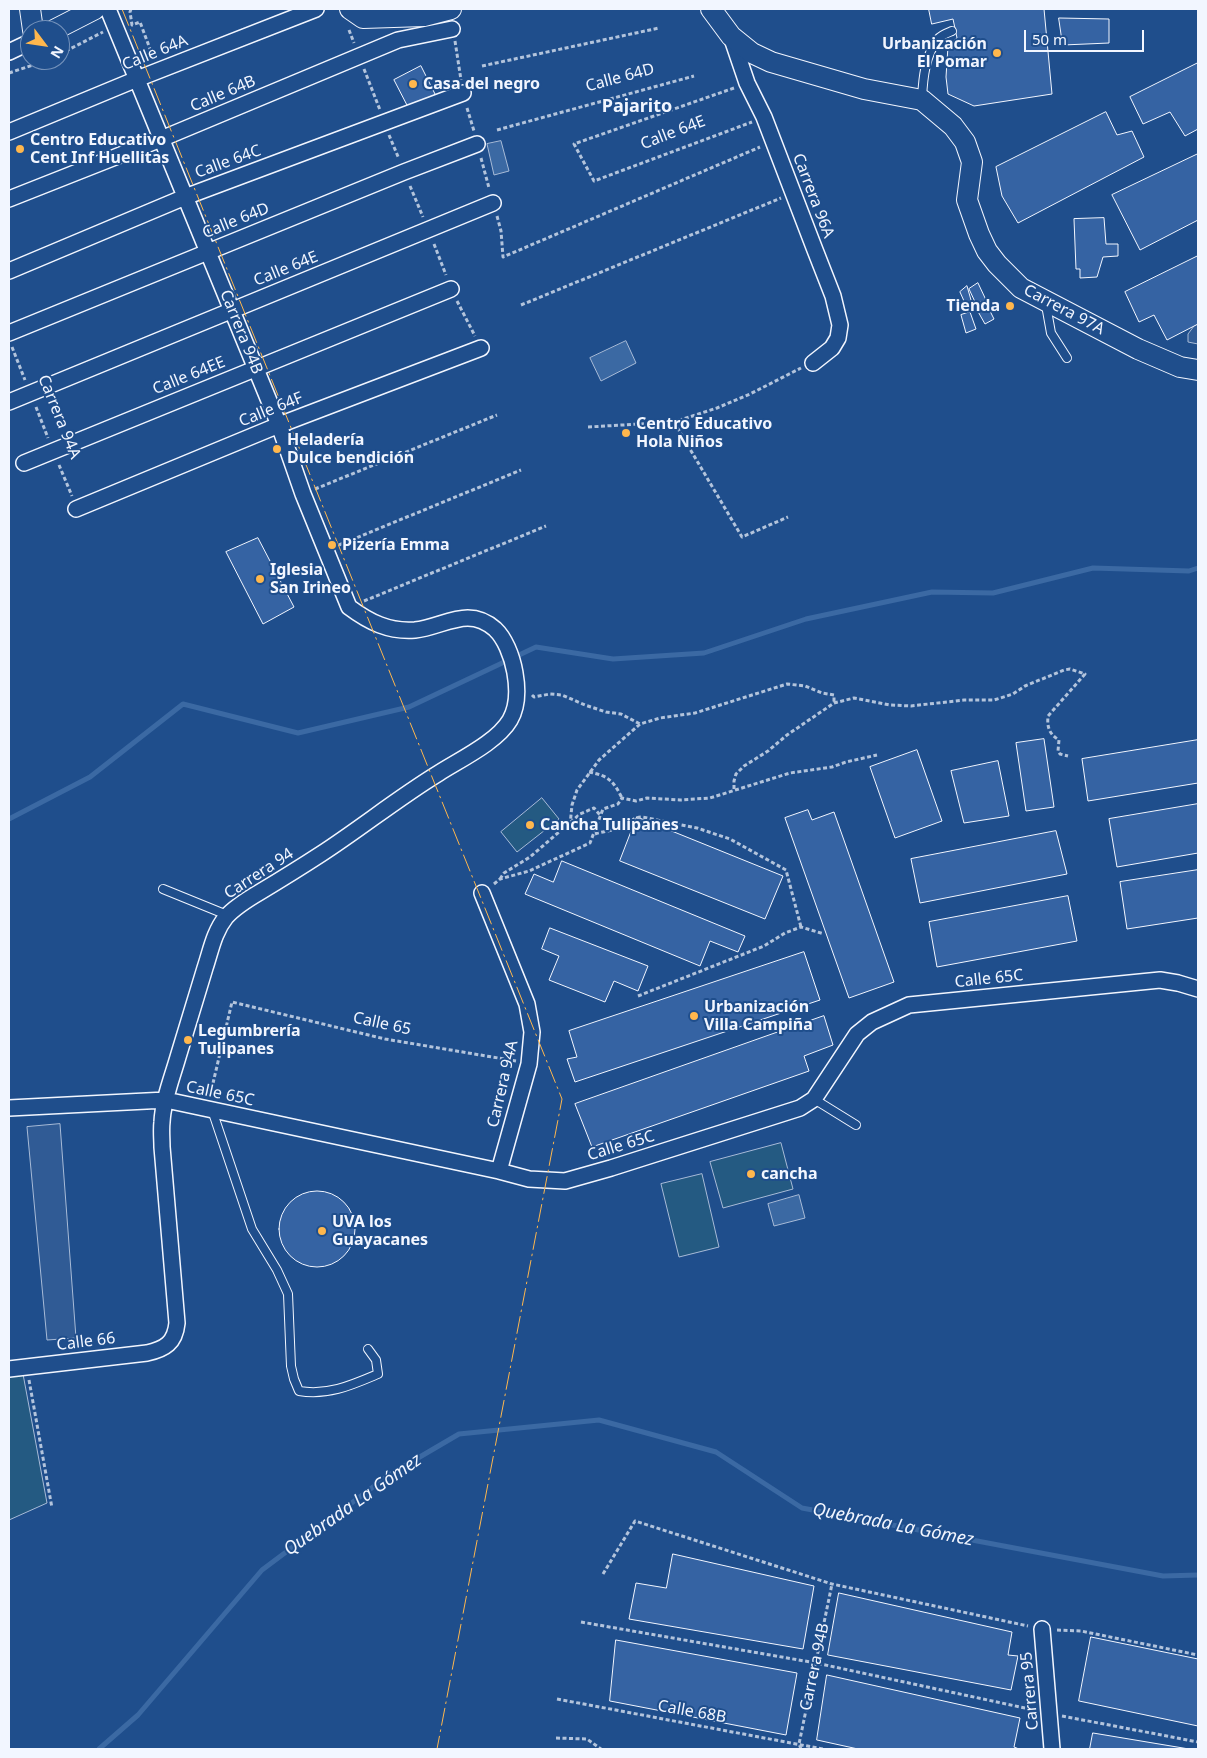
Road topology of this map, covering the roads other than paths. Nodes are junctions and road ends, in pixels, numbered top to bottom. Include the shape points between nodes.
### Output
1 (95, 9) edge
2 (108, 9) edge
3 (316, 9) edge
4 (711, 9) edge
5 (357, 14) edge
6 (452, 19) edge
7 (70, 22) edge
8 (952, 31) dead end
9 (731, 36) junction
10 (137, 79) junction
11 (463, 93) dead end
12 (922, 100) junction
13 (9, 132) edge
14 (161, 139) junction
15 (477, 144) dead end
16 (185, 197) junction
17 (9, 199) edge
18 (493, 203) dead end
19 (208, 252) junction
20 (9, 271) edge
21 (451, 289) dead end
22 (1046, 300) junction
23 (232, 310) junction
24 (9, 332) edge
25 (481, 348) dead end
26 (1067, 358) dead end
27 (813, 362) road end
28 (256, 368) junction
29 (1198, 370) edge
30 (9, 402) edge
31 (279, 425) junction
32 (24, 463) dead end
33 (76, 509) road end
34 (397, 630) joint
35 (163, 889) dead end
36 (482, 893) road end
37 (228, 915) junction
38 (1198, 989) edge
39 (166, 1100) junction
40 (814, 1100) junction
41 (9, 1108) edge
42 (210, 1109) junction
43 (856, 1125) dead end
44 (500, 1171) junction
45 (167, 1346) joint
46 (368, 1349) dead end
47 (9, 1369) edge
48 (1042, 1629) road end
49 (1052, 1749) edge

1 - 7 street
2 - 10 street, Carrera 94B
3 - 10 street, Calle 64A
4 - 9 street, Carrera 97A
5 - 6 street
6 - 14 street, Calle 64B
8 - 12 lane via 938,38 932,50 924,73
9 - 12 street, Carrera 97A via 752,53 771,62 864,88
9 - 27 street, Carrera 96A via 832,296 840,325 832,348
10 - 13 street, Calle 64A
10 - 14 street, Carrera 94B
11 - 16 street, Calle 64C
12 - 22 street, Carrera 97A via 953,126 965,142 972,162 967,200 986,251 1021,288
14 - 16 street, Carrera 94B
14 - 17 street, Calle 64B
15 - 19 street, Calle 64D
16 - 19 street, Carrera 94B
16 - 20 street, Calle 64C
18 - 23 street, Calle 64E
19 - 23 street, Carrera 94B
19 - 24 street, Calle 64D
21 - 28 street, Calle 64EE
22 - 26 lane via 1051,333
22 - 29 street, Carrera 97A via 1138,349 1180,367
23 - 28 street, Carrera 94B
23 - 30 street, Calle 64E
25 - 31 street, Calle 64F
28 - 31 street, Carrera 94B
28 - 32 street, Calle 64EE
31 - 33 street, Calle 64F
31 - 34 street, Carrera 94B via 349,607 374,623
34 - 37 street, Carrera 94 via 416,630 465,617 486,623 503,638 509,650 516,699 510,720 485,744 404,794
35 - 37 lane
36 - 44 street, Carrera 94A via 527,1004 532,1032 529,1064
37 - 39 street, Carrera 94 via 217,930
38 - 40 street, Calle 65C via 1160,980 909,1004 872,1022 857,1034
39 - 41 street, Calle 65C
39 - 42 street, Calle 65C
39 - 45 street, Carrera 94 via 162,1147 177,1323 175,1334
40 - 43 lane
40 - 44 street, Calle 65C via 783,1114 565,1181 529,1179
42 - 44 street, Calle 65C
42 - 46 lane via 252,1229 288,1294 290,1366 299,1390 312,1393 343,1389 378,1374 376,1360
45 - 47 street, Calle 66 via 147,1352
48 - 49 street, Carrera 95

